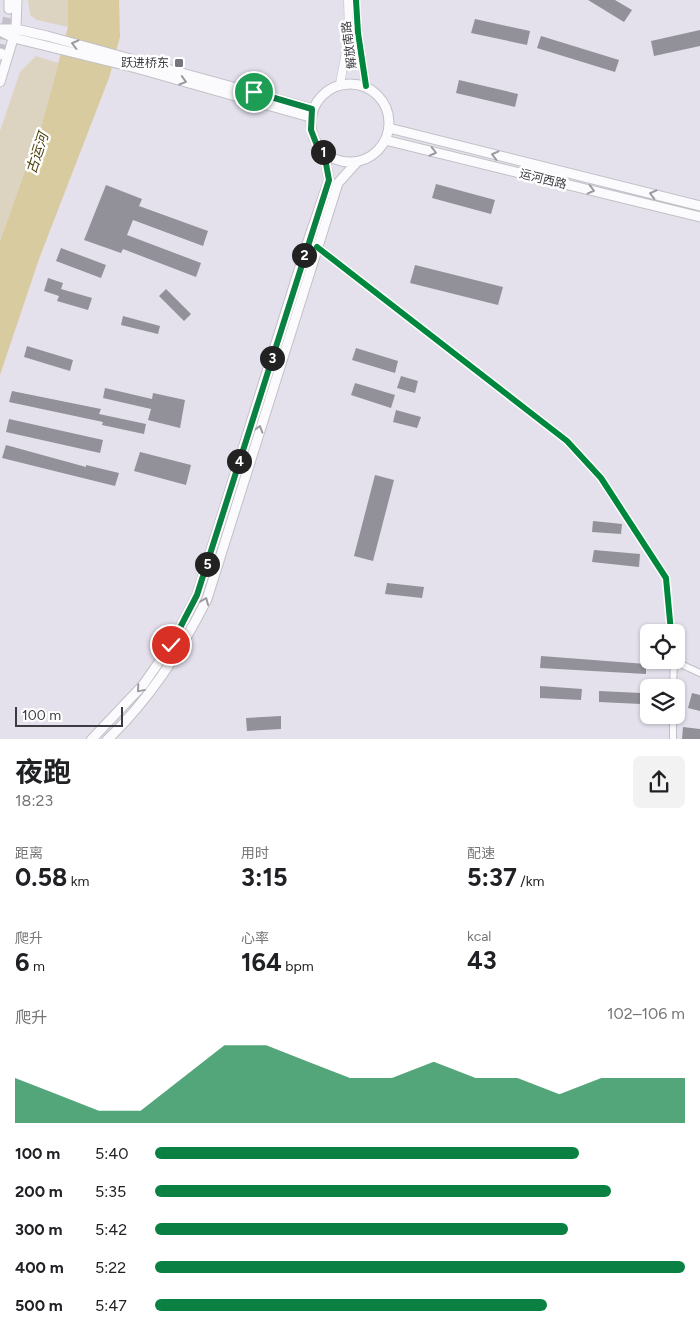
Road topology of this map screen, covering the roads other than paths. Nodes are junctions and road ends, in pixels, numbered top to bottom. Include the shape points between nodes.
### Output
1 (17, 0) edge
2 (348, 0) edge
3 (356, 0) edge
4 (0, 30) edge
5 (15, 33) junction
6 (0, 82) edge
7 (340, 84) junction
8 (366, 86) junction
9 (311, 113) junction
10 (389, 128) junction
11 (385, 140) junction
12 (324, 153) junction
13 (357, 162) junction
14 (700, 206) edge
15 (700, 217) edge
16 (317, 247) junction
17 (670, 624) edge
18 (685, 665) edge
19 (700, 672) edge
20 (673, 724) edge
21 (92, 739) edge
22 (108, 739) edge
23 (673, 739) edge

1 - 5 main road
2 - 7 street, 解放南路 via 349,35
3 - 8 street, 解放南路
4 - 5 main road
5 - 6 main road
5 - 9 main road
7 - 8 main road
7 - 9 main road via 324,93
8 - 10 main road via 384,103 389,115
9 - 12 main road via 313,137
10 - 11 main road
14 -> 10 main road, 运河西路
11 - 13 main road via 368,158
11 -> 15 main road, 运河西路
12 - 13 main road via 335,160
12 -> 21 main road via 329,180 197,595 171,645 143,685
13 - 16 main road via 338,183
16 - 17 street via 567,441 600,478 666,578
22 -> 16 main road via 149,695 177,655 207,599
18 - 19 street
20 - 23 street

